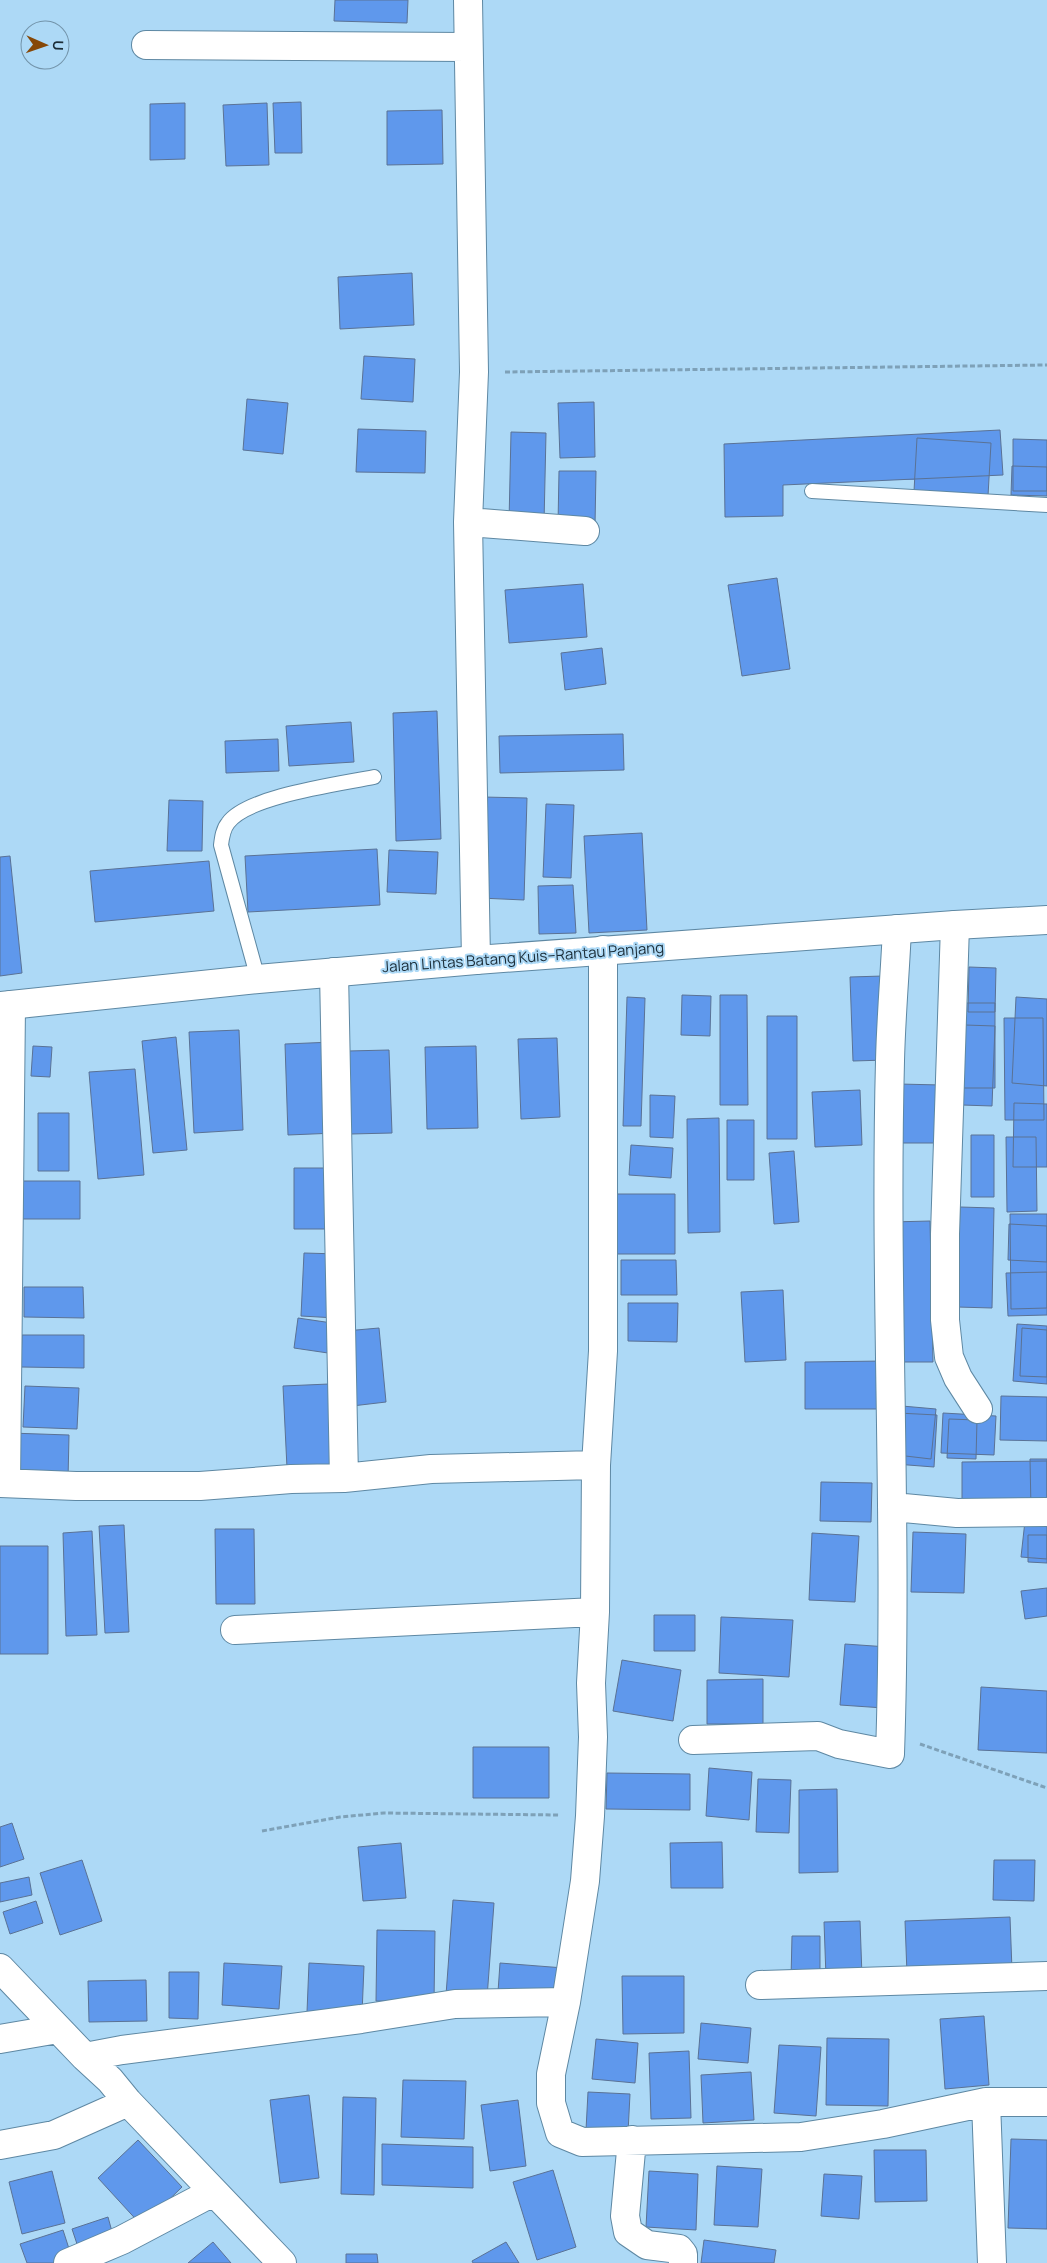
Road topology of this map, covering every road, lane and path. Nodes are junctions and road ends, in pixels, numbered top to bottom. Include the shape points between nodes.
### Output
1 (468, 0) edge
2 (146, 45) dead end
3 (468, 46) junction
4 (1047, 365) edge
5 (474, 372) junction
6 (812, 491) dead end
7 (1047, 505) edge
8 (468, 522) junction
9 (584, 531) dead end
10 (374, 777) dead end
11 (1047, 920) edge
12 (955, 924) junction
13 (897, 929) junction
14 (603, 950) junction
15 (476, 960) junction
16 (334, 972) junction
17 (258, 979) junction
18 (5, 1006) edge
19 (978, 1409) dead end
20 (596, 1465) junction
21 (344, 1478) junction
22 (3, 1483) edge
23 (893, 1507) junction
24 (1047, 1512) edge
25 (595, 1612) junction
26 (235, 1630) dead end
27 (891, 1734) junction
28 (693, 1740) dead end
29 (1047, 1788) edge
30 (590, 1816) junction
31 (262, 1831) dead end
32 (0, 1968) edge
33 (1047, 1976) edge
34 (760, 1985) dead end
35 (566, 2002) junction
36 (58, 2029) junction
37 (0, 2039) edge
38 (85, 2057) junction
39 (128, 2102) junction
40 (986, 2102) junction
41 (1047, 2102) edge
42 (632, 2140) junction
43 (0, 2145) edge
44 (214, 2192) junction
45 (68, 2263) edge
46 (282, 2263) edge
47 (684, 2263) edge
48 (992, 2263) edge

1 - 3 street
2 - 3 street
3 - 5 street
4 - 5 path
5 - 8 street
6 - 7 lane
8 - 9 street
8 - 15 street
10 - 17 lane via 268,799 241,811 223,830 221,844
11 - 12 street, Jalan Lintas Batang Kuis–Rantau Panjang
12 - 13 street, Jalan Lintas Batang Kuis–Rantau Panjang
12 - 19 street via 945,1320 949,1357
13 - 14 street, Jalan Lintas Batang Kuis–Rantau Panjang
13 - 23 street via 890,1070
14 - 15 street, Jalan Lintas Batang Kuis–Rantau Panjang
14 - 20 street via 603,1351
15 - 16 street, Jalan Lintas Batang Kuis–Rantau Panjang
16 - 17 street, Jalan Lintas Batang Kuis–Rantau Panjang
16 - 21 street
17 - 18 street, Jalan Lintas Batang Kuis–Rantau Panjang
18 - 22 street
20 - 21 street via 431,1469
20 - 25 street
21 - 22 street via 200,1486
23 - 24 street via 957,1513
23 - 27 street
25 - 26 street
25 - 30 street
27 - 28 street via 890,1754 839,1744 818,1736
27 - 29 path
30 - 31 path via 384,1812
30 - 35 street via 585,1881
32 - 36 street
33 - 34 street
35 - 38 street via 455,2004
35 - 42 street via 552,2074 551,2103 560,2133 582,2142
36 - 37 street
36 - 38 street
38 - 39 street
39 - 43 street via 54,2135
39 - 44 street
40 - 41 street
40 - 42 street via 883,2124 801,2136
40 - 48 street
42 - 47 street via 625,2216 628,2232 647,2245 679,2249
44 - 45 street via 122,2240
44 - 46 street

